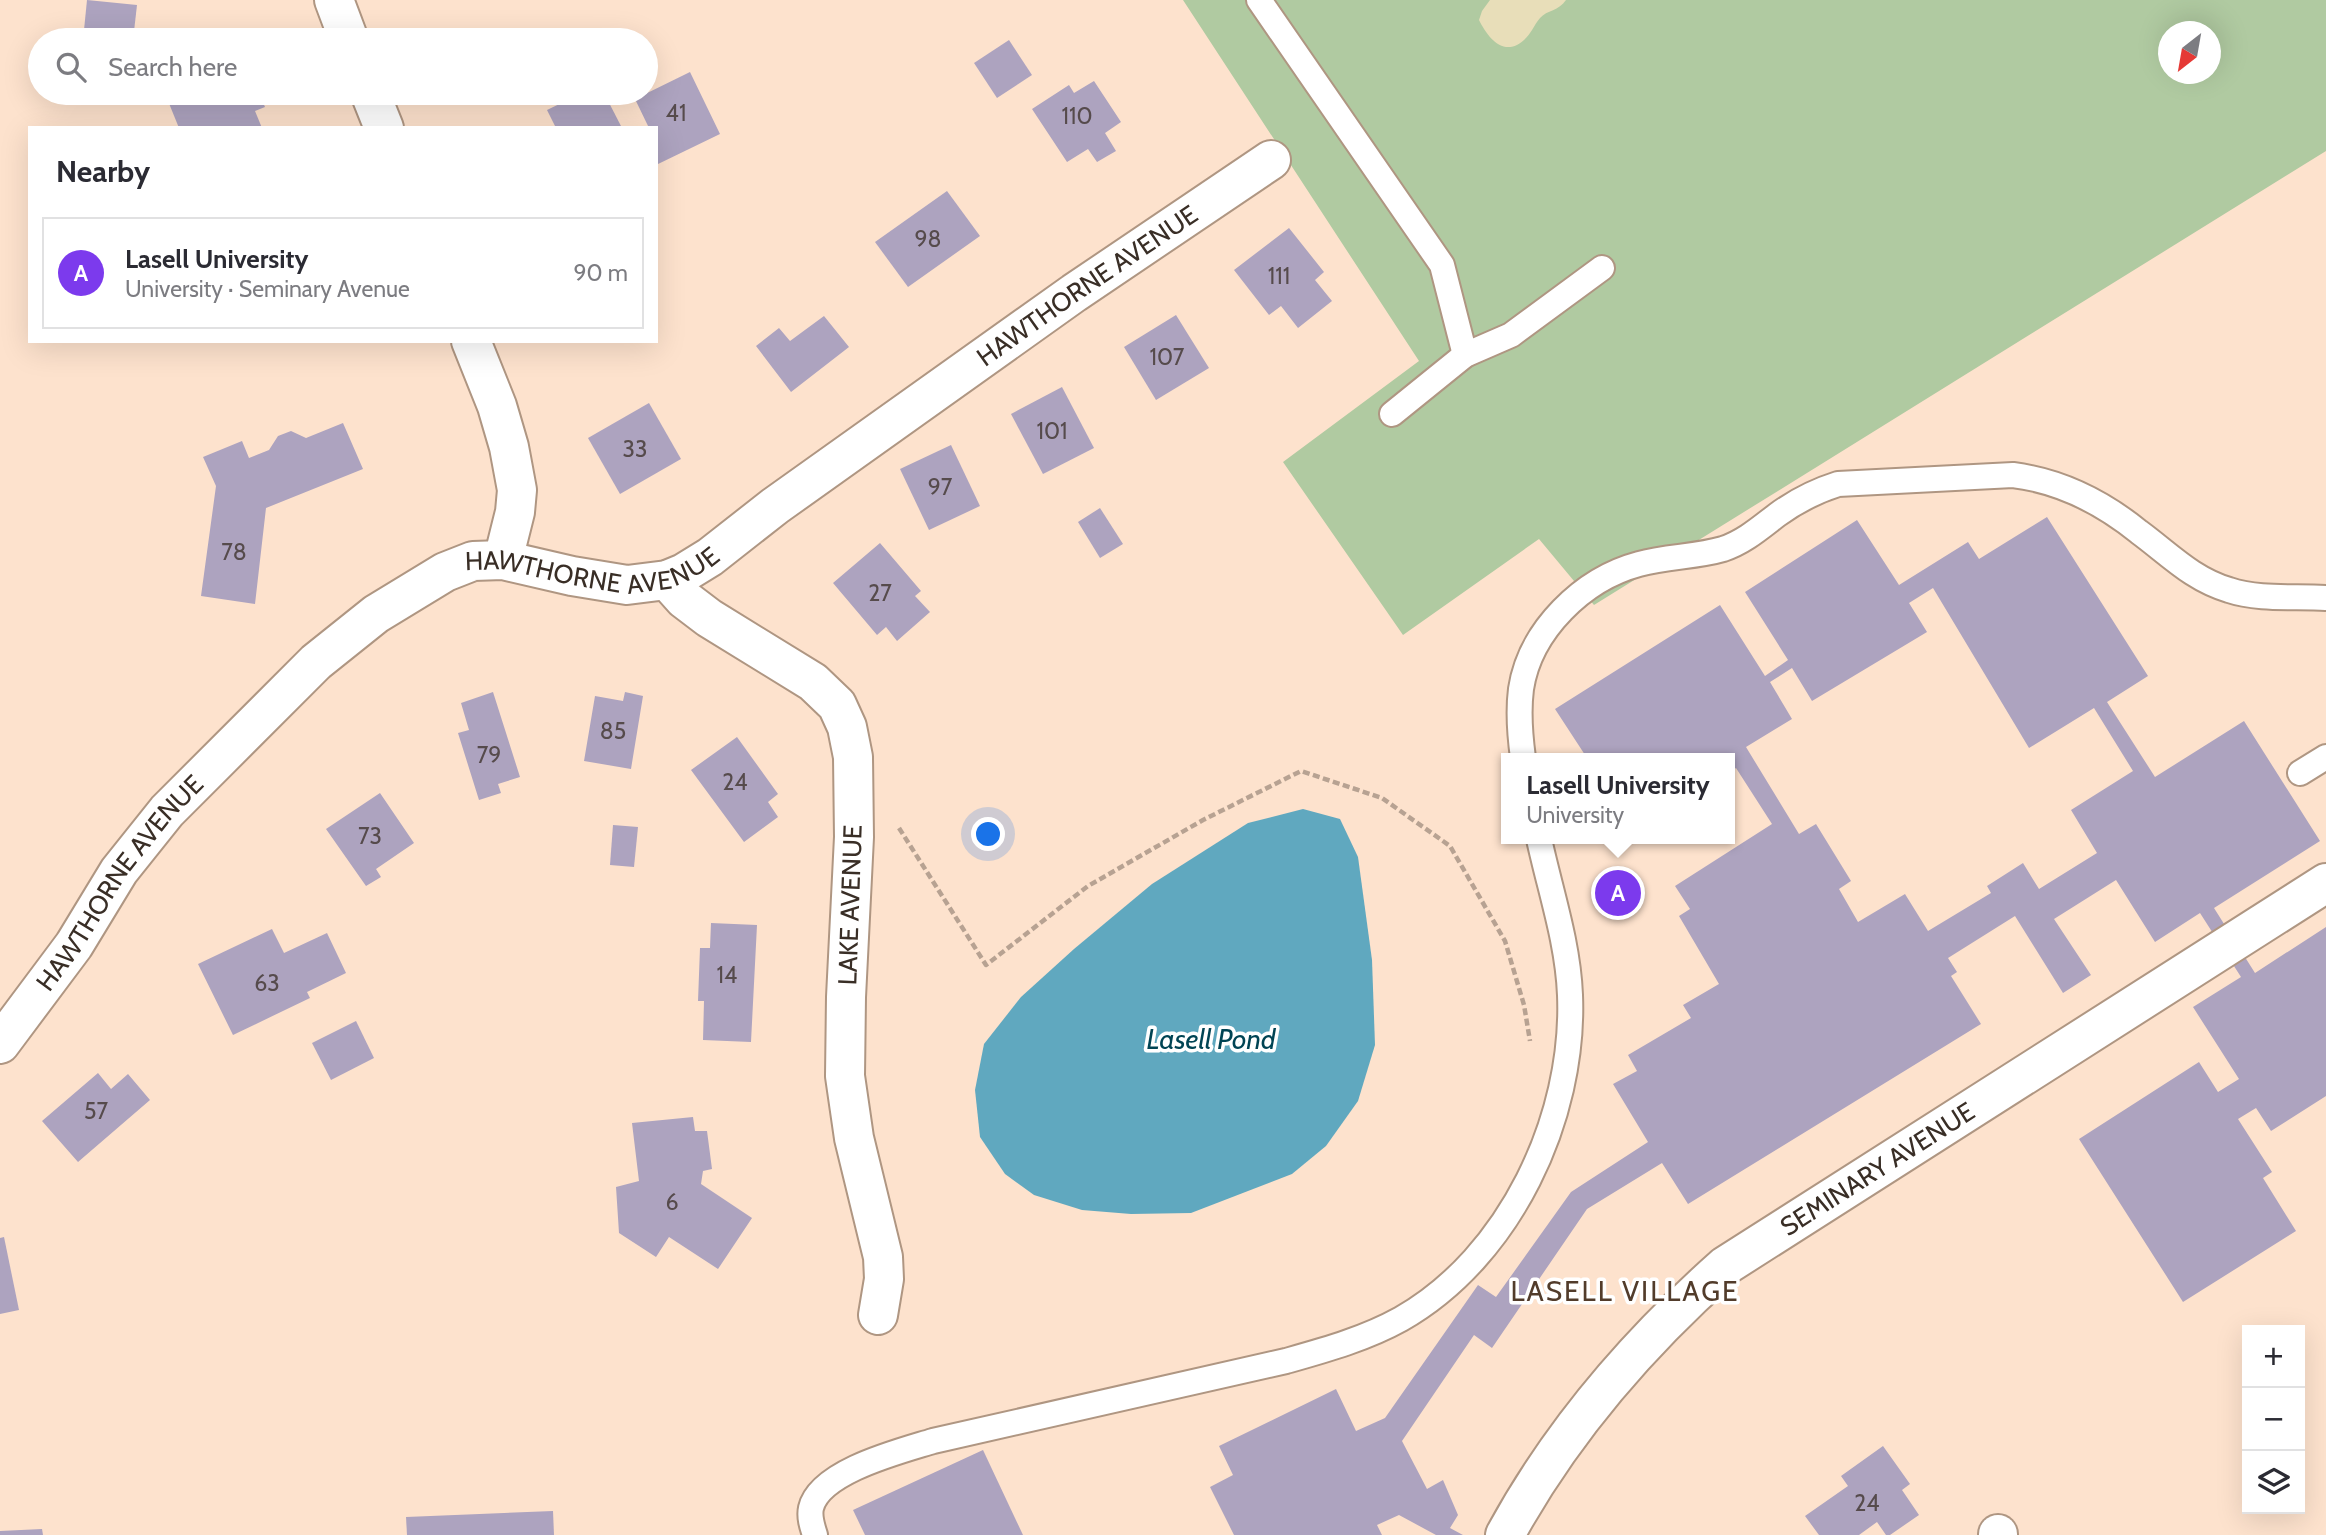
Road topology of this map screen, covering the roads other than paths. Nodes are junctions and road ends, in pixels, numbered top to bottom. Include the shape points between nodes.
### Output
1 (334, 0) edge
2 (1259, 0) edge
3 (344, 28) edge
4 (375, 105) edge
5 (383, 126) edge
6 (1270, 160) dead end
7 (1602, 268) dead end
8 (472, 343) edge
9 (1465, 355) junction
10 (1392, 414) dead end
11 (503, 560) junction
12 (667, 580) junction
13 (2326, 598) edge
14 (1523, 753) edge
15 (2326, 757) edge
16 (2300, 773) dead end
17 (1540, 844) edge
18 (2326, 883) edge
19 (0, 1044) edge
20 (877, 1315) dead end
21 (815, 1535) edge
22 (1505, 1535) edge

1 - 3 street
2 - 9 lane via 1442,265
4 - 5 street
6 - 12 street, HAWTHORNE AVENUE via 1063,301 710,557
7 - 9 lane via 1511,335
8 - 11 street via 498,406 517,490
9 - 10 lane
11 - 12 street, HAWTHORNE AVENUE via 627,585
11 - 19 street, HAWTHORNE AVENUE via 458,566 376,614 270,705 119,871 75,945
12 - 20 street, LAKE AVENUE via 709,618 813,682 836,705 847,727 853,757 855,836 845,1076 854,1138 883,1257
13 - 14 lane via 2230,591 2188,571 2110,510 2038,478 2013,475 1839,484 1798,501 1760,530 1725,548 1639,564 1580,594 1549,626 1527,666 1520,705
15 - 16 lane
17 - 21 lane via 1569,980 1568,1056 1555,1111 1527,1183 1496,1234 1468,1266 1401,1319 1343,1344 933,1441 876,1459 820,1492 811,1509
18 - 22 street, SEMINARY AVENUE via 1725,1266 1644,1342 1556,1453

